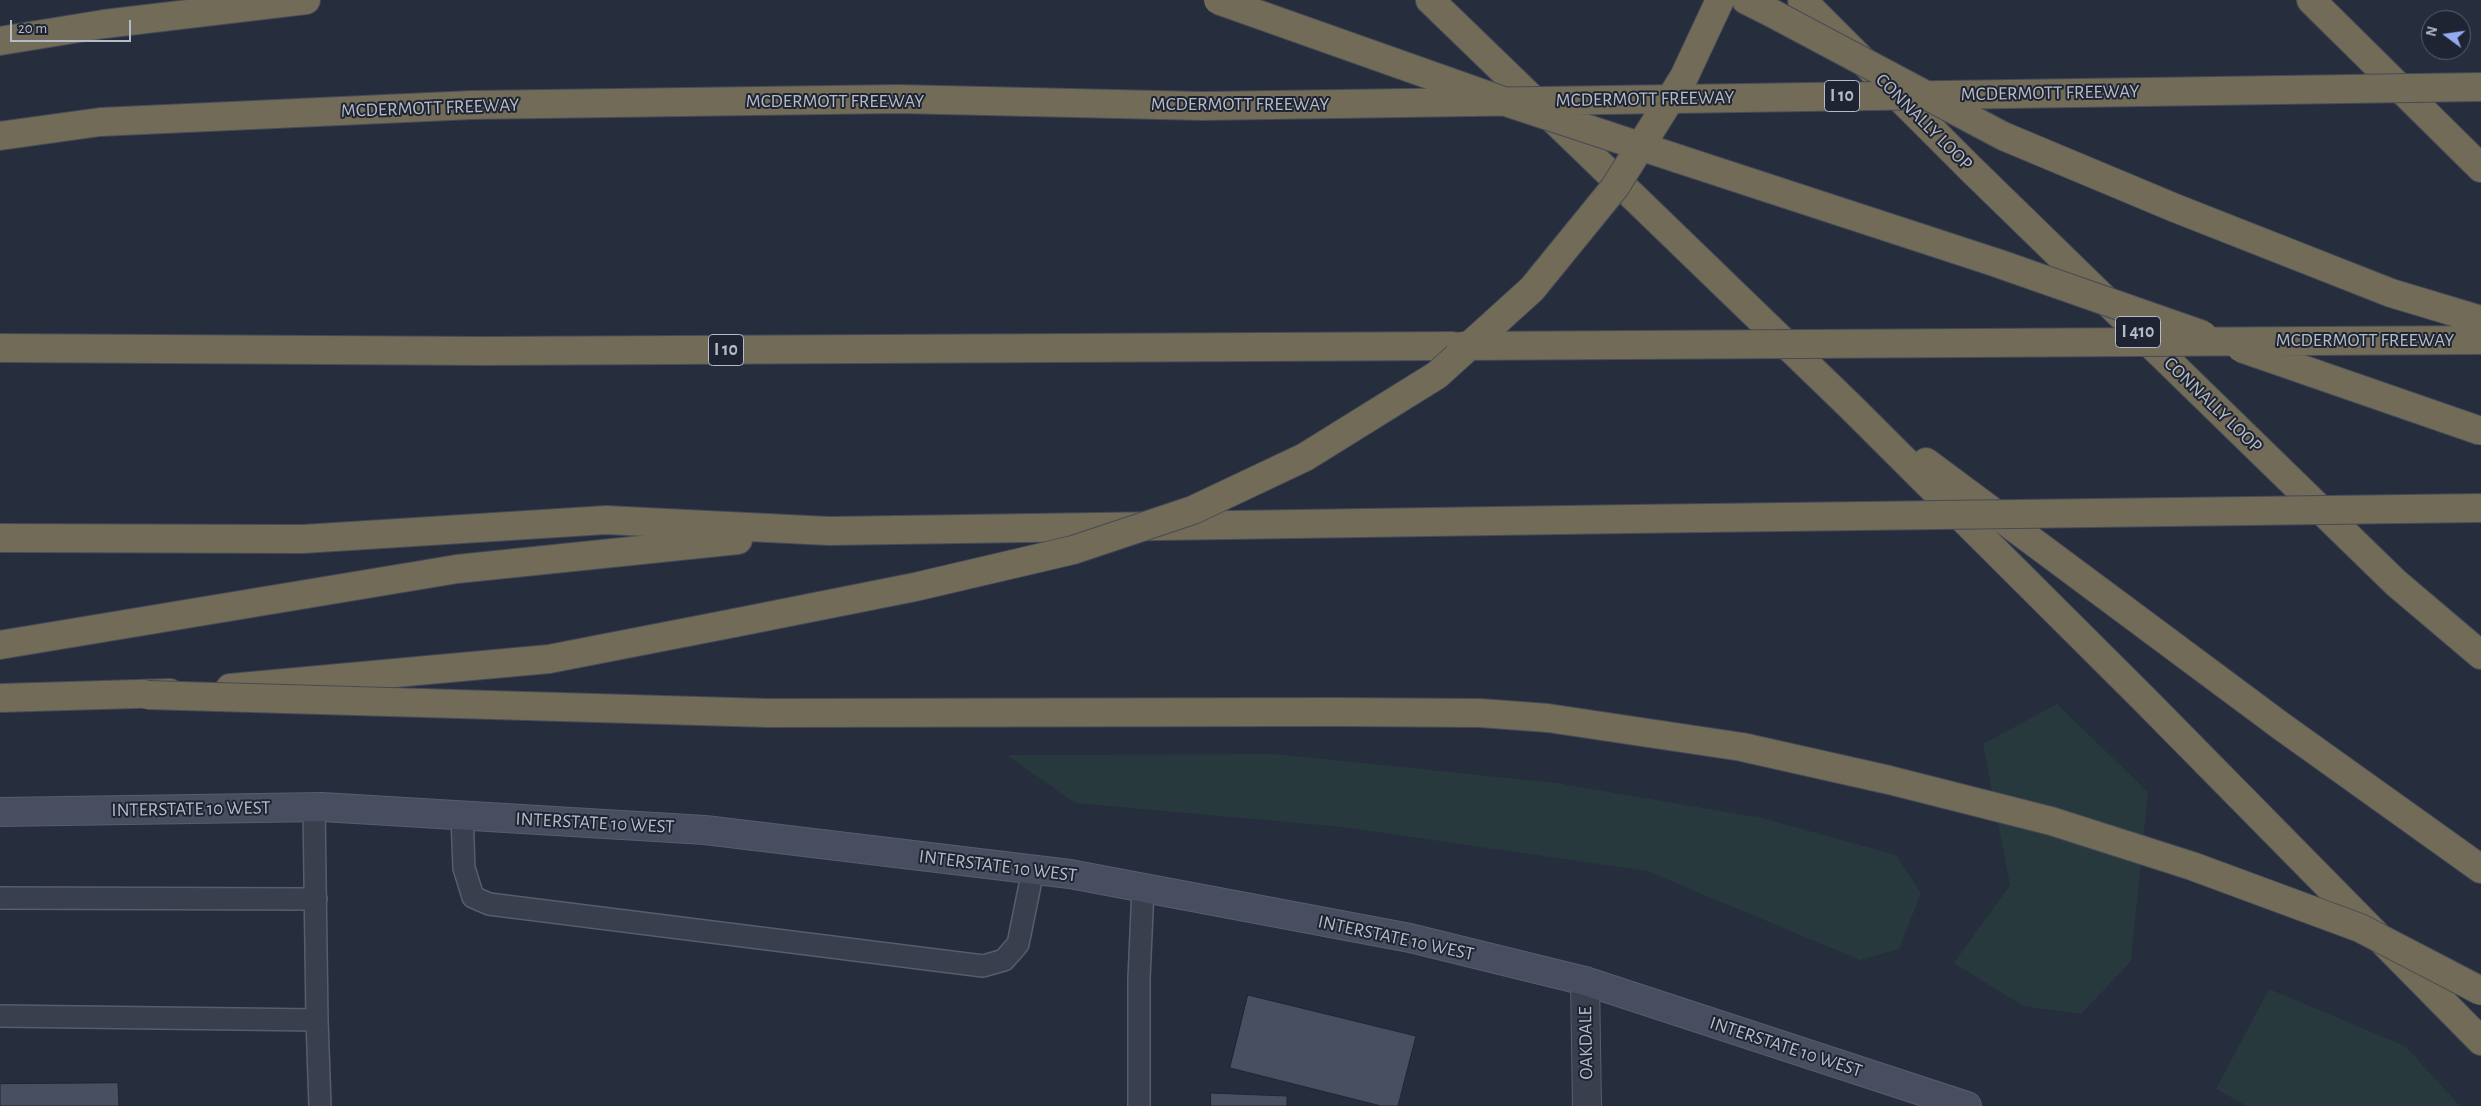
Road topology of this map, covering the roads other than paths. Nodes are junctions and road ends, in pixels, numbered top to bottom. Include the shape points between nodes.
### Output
1 (306, 0) edge
2 (1218, 0) edge
3 (1430, 0) edge
4 (1720, 0) edge
5 (1746, 0) edge
6 (1802, 0) edge
7 (2311, 0) edge
8 (0, 41) edge
9 (2481, 87) edge
10 (0, 136) edge
11 (2481, 168) edge
12 (2481, 320) edge
13 (2481, 340) edge
14 (0, 348) edge
15 (1850, 406) junction
16 (2481, 431) edge
17 (2481, 508) edge
18 (829, 531) junction
19 (0, 538) edge
20 (0, 645) edge
21 (2481, 655) edge
22 (147, 695) junction
23 (0, 698) edge
24 (314, 807) junction
25 (0, 812) edge
26 (462, 816) junction
27 (2481, 869) edge
28 (1033, 870) junction
29 (1143, 888) junction
30 (0, 898) edge
31 (316, 899) junction
32 (1585, 981) junction
33 (2481, 991) edge
34 (0, 1016) edge
35 (317, 1020) junction
36 (2481, 1041) edge
37 (320, 1106) edge
38 (1139, 1106) edge
39 (1587, 1106) edge
40 (1967, 1106) edge

1 - 8 highway via 104,24
2 - 16 highway, bridge via 1509,103 1997,263
3 - 15 highway
4 - 22 highway, bridge via 1684,77 1624,174 1532,289 1436,375 1305,457 1193,510 1073,550 924,585 549,660
5 - 12 highway, bridge via 2003,136 2391,293
6 - 21 highway, CONNALLY LOOP / I 410 via 2396,583
7 - 11 highway
9 - 10 highway, MCDERMOTT FREEWAY / I 10, bridge via 1203,106 898,99 472,105 100,122
13 - 14 highway, MCDERMOTT FREEWAY / I 10, bridge via 504,351
15 - 27 highway via 2281,726
15 - 36 highway
17 - 18 highway, bridge
18 - 19 highway via 606,520 303,539
18 - 20 highway via 457,569
22 - 23 highway
22 - 33 highway, bridge via 768,713 1337,712 1480,713 1548,718 1742,747 1889,780 2051,822 2192,866 2360,928
24 - 25 main road, INTERSTATE 10 WEST
24 - 26 main road, INTERSTATE 10 WEST
24 - 31 lane
26 - 28 main road, INTERSTATE 10 WEST via 705,830
26 - 28 lane via 464,868 474,897 489,904 983,966 1004,960 1018,944
28 - 29 main road, INTERSTATE 10 WEST
29 - 32 main road, INTERSTATE 10 WEST via 1410,938
29 - 38 lane
30 - 31 lane
31 - 35 lane
32 - 39 street, OAKDALE
32 - 40 main road, INTERSTATE 10 WEST
34 - 35 lane
35 - 37 lane

